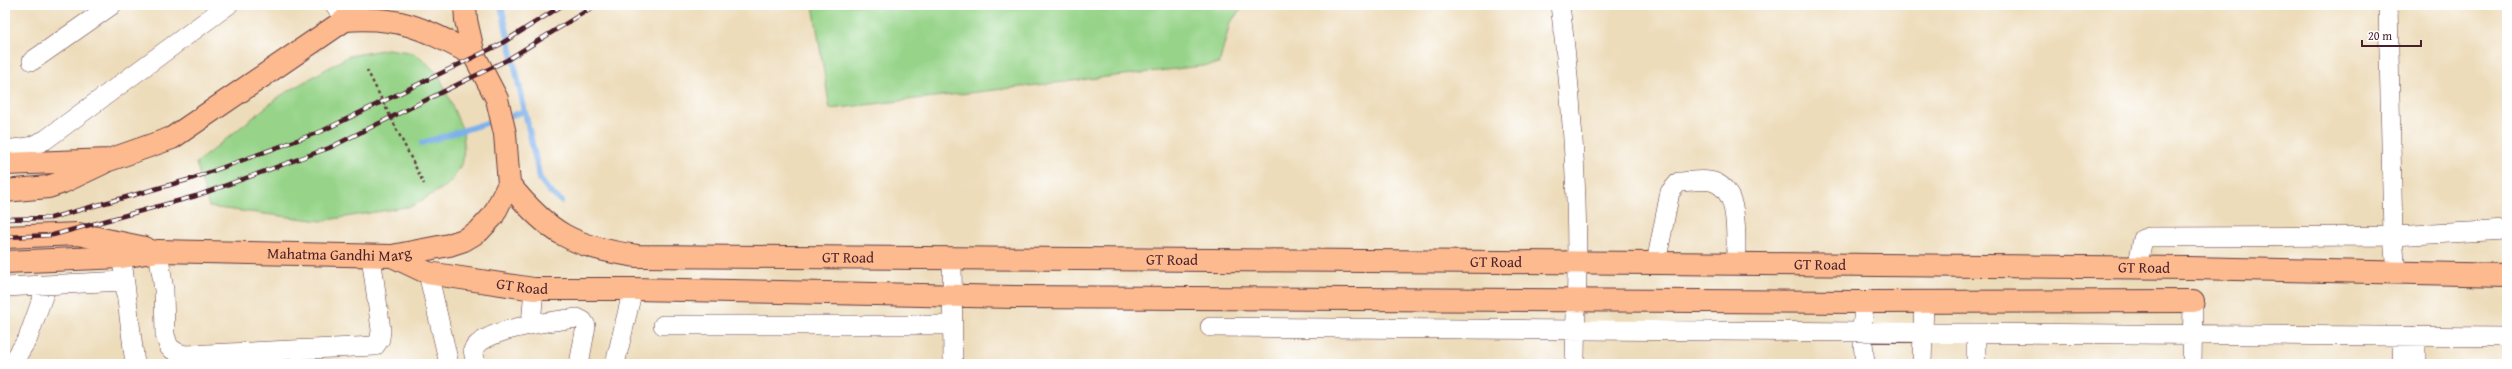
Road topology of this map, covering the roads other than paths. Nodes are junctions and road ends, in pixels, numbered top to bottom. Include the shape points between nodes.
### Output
1 (112, 5) edge
2 (228, 5) edge
3 (465, 5) edge
4 (1560, 5) edge
5 (2388, 5) edge
6 (345, 10) edge
7 (474, 55) junction
8 (32, 61) dead end
9 (5, 150) edge
10 (109, 160) junction
11 (5, 164) edge
12 (509, 184) junction
13 (5, 191) edge
14 (2507, 230) edge
15 (2393, 236) junction
16 (5, 237) edge
17 (158, 251) junction
18 (382, 256) junction
19 (122, 257) junction
20 (952, 259) junction
21 (5, 262) edge
22 (1577, 262) junction
23 (1656, 263) junction
24 (1736, 264) junction
25 (2137, 268) junction
26 (428, 273) junction
27 (2396, 273) junction
28 (2507, 275) edge
29 (123, 281) junction
30 (47, 284) junction
31 (5, 287) edge
32 (534, 289) junction
33 (633, 289) junction
34 (954, 296) junction
35 (1577, 300) junction
36 (1924, 301) junction
37 (2193, 301) joint
38 (1864, 302) junction
39 (531, 324) junction
40 (953, 325) junction
41 (662, 326) dead end
42 (1210, 327) dead end
43 (1575, 330) junction
44 (1862, 332) junction
45 (1924, 333) junction
46 (1976, 333) junction
47 (2193, 335) junction
48 (2410, 336) junction
49 (2507, 337) edge
50 (12, 364) edge
51 (135, 364) edge
52 (449, 364) edge
53 (476, 364) edge
54 (579, 364) edge
55 (615, 364) edge
56 (953, 364) edge
57 (1575, 364) edge
58 (1865, 364) edge
59 (1922, 364) edge
60 (1976, 364) edge
61 (2192, 364) edge
62 (2402, 364) edge
63 (2416, 364) edge

1 - 8 street
2 - 9 street via 45,140 29,147
3 - 7 main road
4 - 22 street via 1569,82
5 - 15 street
6 - 7 main road via 366,18 398,21 432,33
6 - 10 main road via 172,138
7 - 12 main road via 498,99 505,134
10 - 11 main road
10 - 13 main road via 48,187
12 - 18 main road, Mahatma Gandhi Marg via 493,216 479,231 464,240
12 - 20 main road, GT Road via 526,206 553,230 584,246 603,251 637,256
14 - 15 street
15 - 25 street via 2149,238 2143,239 2140,246
15 - 27 street
16 - 17 main road via 78,234
17 - 18 main road, Mahatma Gandhi Marg
17 - 18 street via 164,290 165,335 169,347 185,355 375,346 380,339 381,330
17 - 19 main road, Mahatma Gandhi Marg
18 - 26 main road, GT Road
19 - 21 main road, Mahatma Gandhi Marg
19 - 29 street
20 - 22 main road, GT Road
20 - 34 street
22 - 23 main road, GT Road
22 - 35 street
23 - 24 main road, GT Road
23 - 24 street via 1670,192 1678,182 1710,181 1722,186 1734,202
24 - 25 main road, GT Road
25 - 27 main road, GT Road
26 - 32 main road, GT Road
26 - 52 street
27 - 28 main road, GT Road
29 - 30 street
29 - 51 street
30 - 31 street
30 - 50 street via 28,338
32 - 33 main road, GT Road
32 - 39 street
33 - 34 main road, GT Road
33 - 55 street
34 - 35 main road, GT Road
34 - 40 street
35 - 38 main road, GT Road
35 - 43 street
36 - 37 main road, GT Road
36 - 38 main road, GT Road
36 - 45 street
37 - 47 street
38 - 44 street
39 - 53 street via 476,344 473,350
39 - 54 street via 577,318 584,321 586,326
40 - 41 street
40 - 56 street
42 - 43 street
43 - 44 street
43 - 57 street
44 - 45 street
44 - 58 street
45 - 46 street
45 - 59 street
46 - 47 street
46 - 60 street
47 - 48 street
47 - 61 street
48 - 49 street
48 - 62 street
48 - 63 street

